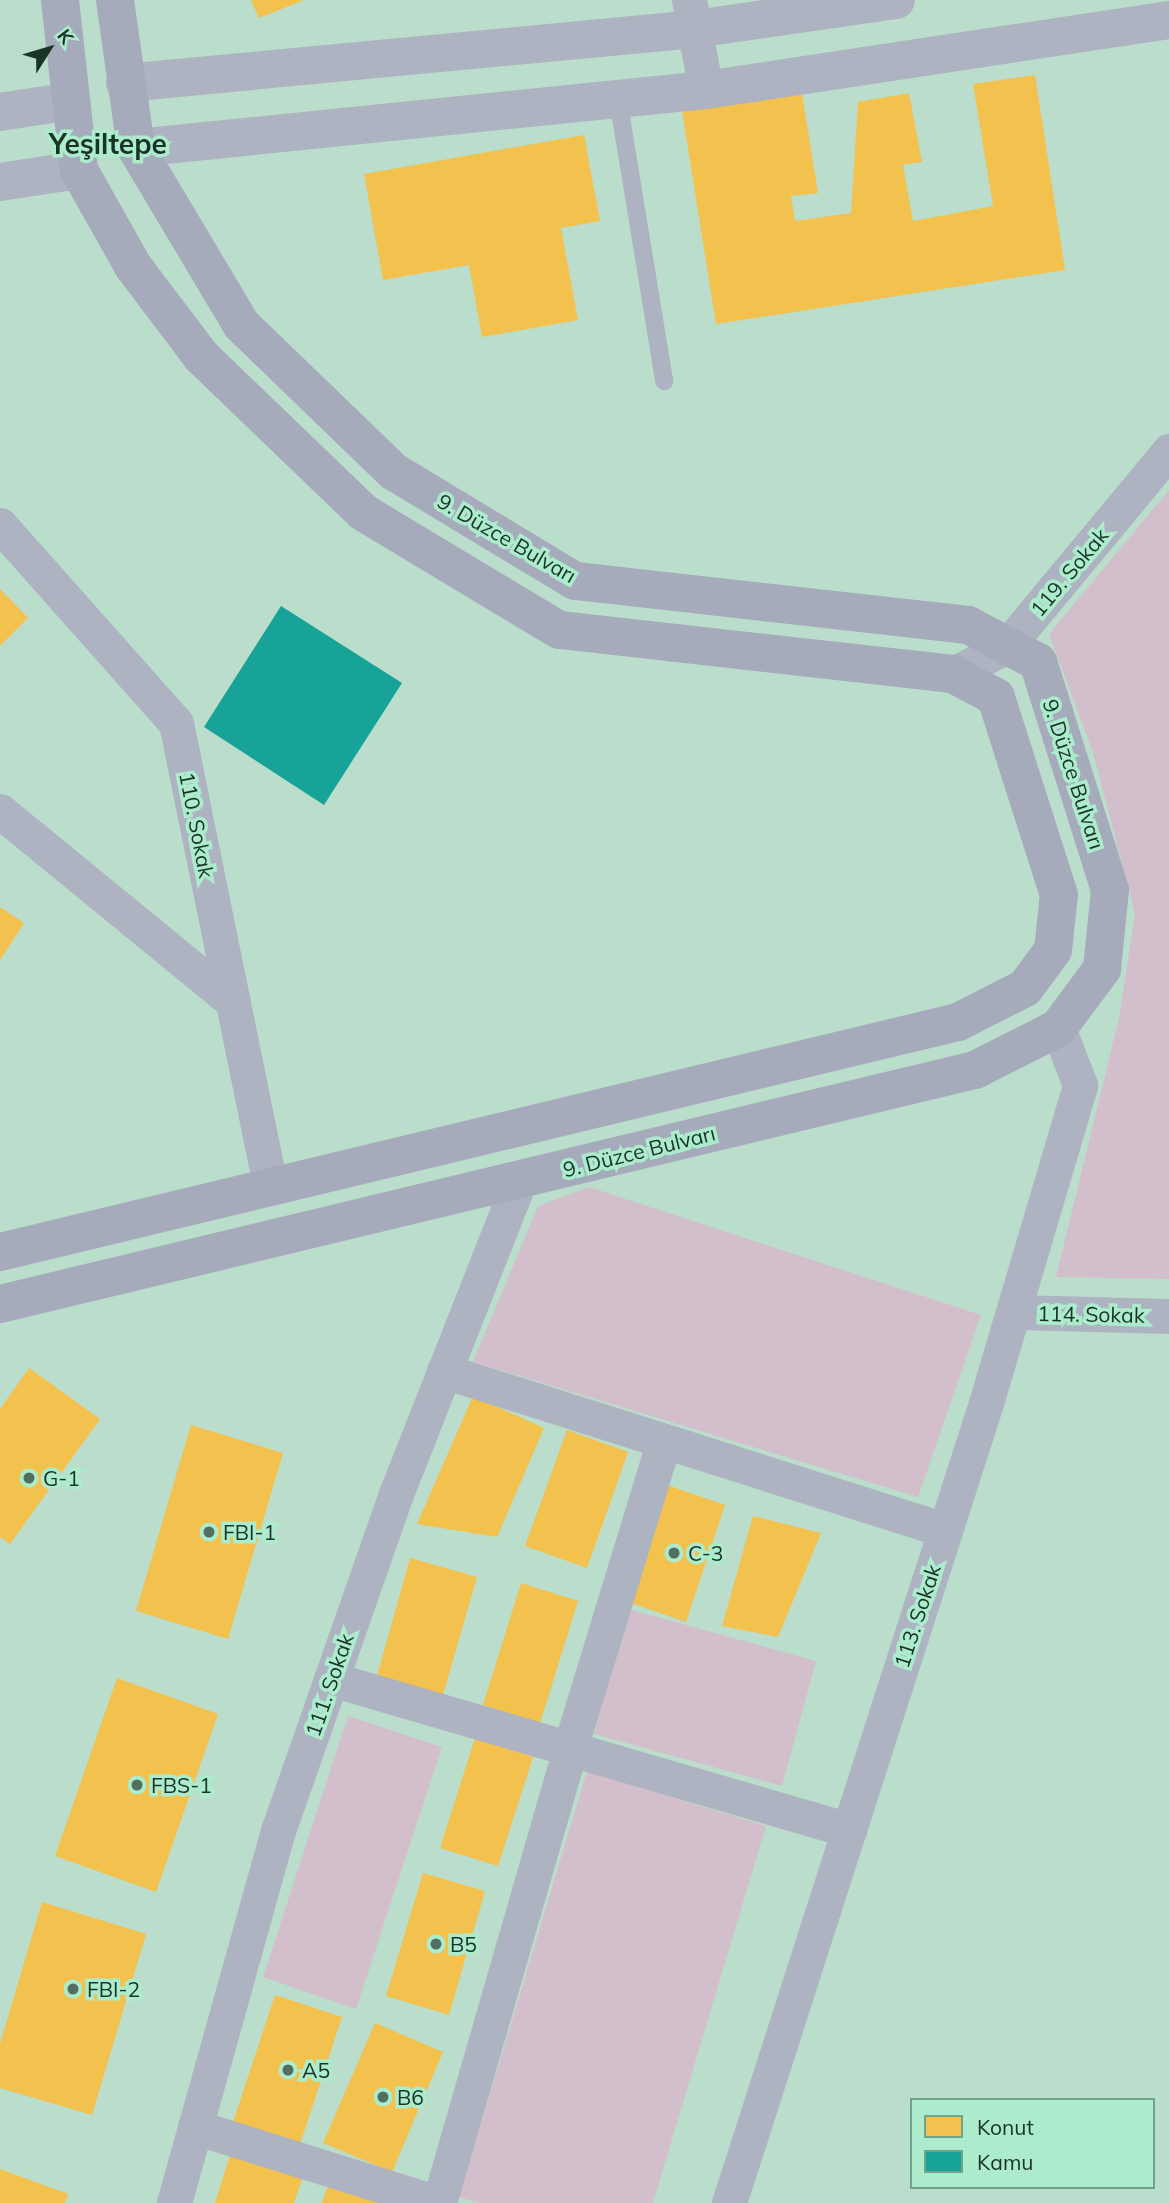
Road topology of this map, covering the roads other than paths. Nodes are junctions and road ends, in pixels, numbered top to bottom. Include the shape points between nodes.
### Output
1 (60, 0) edge
2 (115, 0) edge
3 (896, 0) edge
4 (692, 15) edge
5 (1169, 20) edge
6 (125, 83) junction
7 (706, 90) junction
8 (618, 99) junction
9 (71, 101) junction
10 (0, 112) edge
11 (136, 148) junction
12 (79, 170) junction
13 (0, 182) edge
14 (664, 380) dead end
15 (1169, 451) edge
16 (0, 525) edge
17 (1007, 646) junction
18 (953, 674) junction
19 (0, 811) edge
20 (233, 1002) junction
21 (1058, 1028) junction
22 (520, 1180) junction
23 (270, 1187) junction
24 (0, 1252) edge
25 (0, 1304) edge
26 (1013, 1312) junction
27 (1169, 1316) edge
28 (444, 1371) junction
29 (664, 1441) junction
30 (945, 1530) junction
31 (331, 1679) junction
32 (570, 1748) junction
33 (849, 1830) junction
34 (195, 2127) junction
35 (174, 2203) edge
36 (438, 2203) edge
37 (729, 2203) edge

1 - 9 main road
2 - 6 main road, 9. Düzce Bulvarı
3 - 4 street
4 - 6 street
4 - 7 street
5 - 7 street
6 - 11 main road, 9. Düzce Bulvarı
7 - 8 street
8 - 11 street
8 - 14 lane
9 - 10 street
9 - 12 main road
11 - 17 main road, 9. Düzce Bulvarı via 241,324 394,472 575,581 968,625
12 - 13 street
12 - 18 main road via 133,266 201,356 363,512 559,630
15 - 17 street, 119. Sokak
16 - 20 street, 110. Sokak via 176,723
17 - 18 street, 119. Sokak
17 - 21 main road, 9. Düzce Bulvarı via 1038,662 1111,890 1102,969
18 - 23 main road via 996,697 1059,895 1053,950 1025,988 958,1022
19 - 20 street
20 - 23 street, 110. Sokak
21 - 22 main road, 9. Düzce Bulvarı via 975,1070
21 - 26 street, 113. Sokak via 1080,1085
22 - 25 main road, 9. Düzce Bulvarı
22 - 28 street, 111. Sokak
23 - 24 main road
26 - 27 street, 114. Sokak
26 - 30 street, 113. Sokak
28 - 29 street
28 - 31 street, 111. Sokak
29 - 30 street
29 - 32 street
30 - 33 street, 113. Sokak
31 - 32 street
31 - 34 street, 111. Sokak via 279,1828
32 - 33 street
32 - 36 street
33 - 37 street, 113. Sokak
34 - 35 street, 111. Sokak
34 - 36 street

